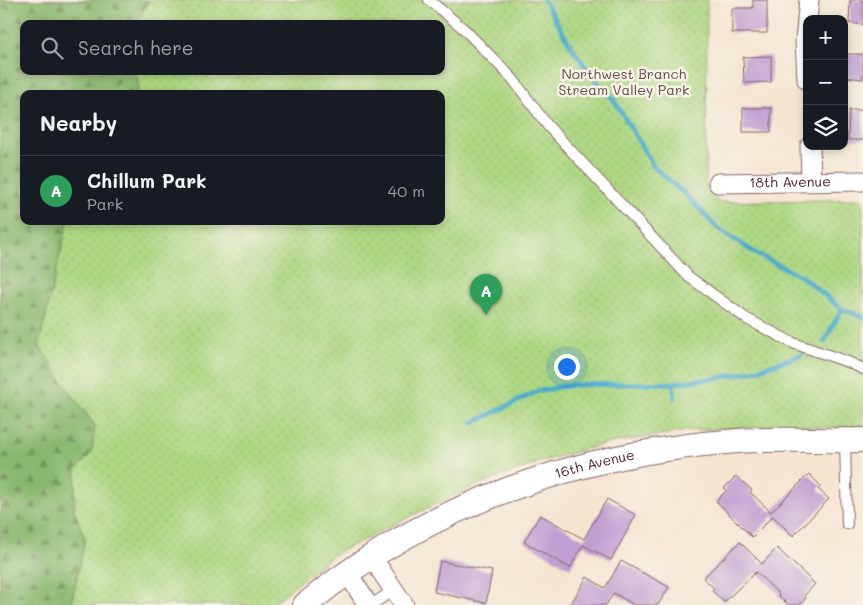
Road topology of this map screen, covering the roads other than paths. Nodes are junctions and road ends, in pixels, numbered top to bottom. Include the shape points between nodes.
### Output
1 (429, 0) edge
2 (809, 0) edge
3 (808, 15) edge
4 (810, 150) edge
5 (812, 181) junction
6 (863, 181) edge
7 (718, 183) dead end
8 (863, 369) edge
9 (854, 440) edge
10 (847, 524) dead end
11 (371, 556) junction
12 (347, 572) junction
13 (399, 598) edge
14 (305, 605) edge
15 (370, 605) edge

1 - 8 lane via 464,29 512,78 548,126 689,276 748,319 794,343
2 - 3 street
4 - 5 street
5 - 6 street, 18th Avenue
5 - 7 street, 18th Avenue
9 - 10 lane
9 - 11 street, 16th Avenue via 740,440 668,455 588,464 529,481 482,500
11 - 12 street, 16th Avenue
11 - 13 street
12 - 14 street, 16th Avenue
12 - 15 street
13 - 15 lane

